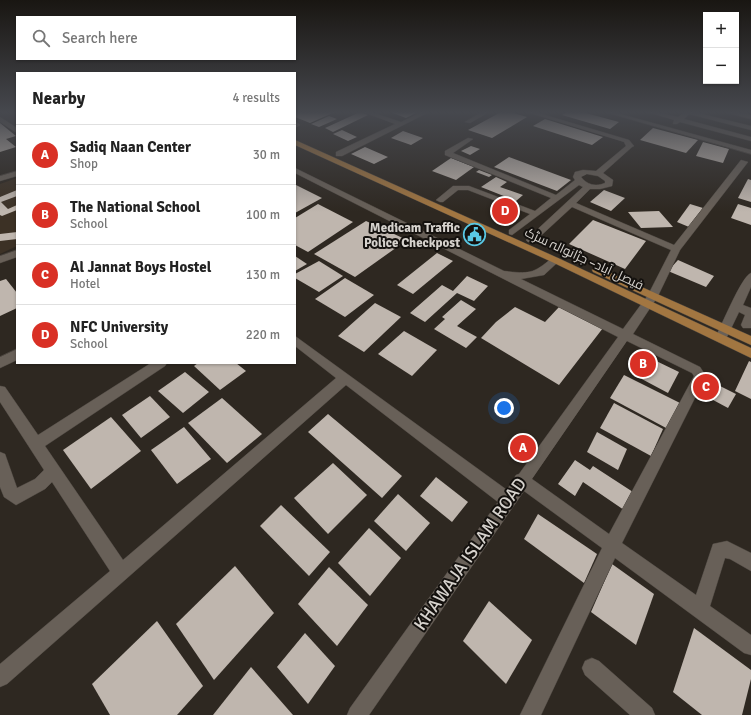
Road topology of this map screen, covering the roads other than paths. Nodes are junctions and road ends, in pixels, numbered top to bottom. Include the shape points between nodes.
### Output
1 (302, 145) edge
2 (319, 145) edge
3 (357, 145) edge
4 (459, 145) edge
5 (630, 145) edge
6 (728, 145) edge
7 (751, 152) edge
8 (339, 154) junction
9 (744, 162) dead end
10 (16, 170) edge
11 (296, 171) edge
12 (598, 173) junction
13 (16, 174) edge
14 (0, 176) edge
15 (0, 180) edge
16 (579, 181) junction
17 (589, 186) junction
18 (557, 198) junction
19 (440, 200) junction
20 (570, 204) junction
21 (536, 214) junction
22 (512, 232) junction
23 (531, 240) junction
24 (676, 249) junction
25 (16, 253) edge
26 (0, 260) edge
27 (555, 260) junction
28 (502, 274) junction
29 (751, 276) edge
30 (651, 299) junction
31 (736, 306) junction
32 (751, 313) edge
33 (747, 325) dead end
34 (723, 334) junction
35 (625, 336) junction
36 (296, 341) edge
37 (751, 341) edge
38 (751, 352) edge
39 (16, 355) edge
40 (0, 363) edge
41 (159, 364) edge
42 (345, 378) junction
43 (0, 391) edge
44 (36, 444) junction
45 (0, 459) edge
46 (53, 471) junction
47 (521, 480) junction
48 (508, 500) junction
49 (612, 545) junction
50 (751, 563) edge
51 (121, 572) junction
52 (700, 609) junction
53 (751, 646) edge
54 (592, 668) dead end
55 (0, 677) edge
56 (356, 715) edge
57 (530, 715) edge
58 (645, 715) edge

1 - 27 main road, فیصل آباد– جڑانوالہ سڑک
2 - 8 main road, فیصل آباد– جڑانوالہ سڑک
3 - 8 street
4 - 18 street via 448,152
5 - 12 street
6 - 7 street
8 - 19 main road, فیصل آباد– جڑانوالہ سڑک
9 - 24 street, KHAWAJA ISLAM ROAD
10 - 14 street
11 - 28 street
12 - 16 street via 578,174
12 - 17 street via 609,180 609,184
13 - 15 street
16 - 17 street
16 - 18 street
17 - 20 street
18 - 21 street
19 - 21 street via 456,188 469,188
19 - 22 main road, فیصل آباد– جڑانوالہ سڑک
20 - 23 street
20 - 24 street
21 - 22 street
22 - 23 main road, فیصل آباد– جڑانوالہ سڑک
23 - 30 main road, فیصل آباد– جڑانوالہ سڑک
24 - 30 street, KHAWAJA ISLAM ROAD
25 - 26 street
27 - 28 street via 540,273 520,276
27 - 30 main road, فیصل آباد– جڑانوالہ سڑک
28 - 35 street
29 - 31 street
30 - 34 main road, فیصل آباد– جڑانوالہ سڑک
30 - 35 street, KHAWAJA ISLAM ROAD
31 - 32 street
31 - 34 street
32 - 33 street
34 - 37 main road, فیصل آباد– جڑانوالہ سڑک
34 - 38 main road, فیصل آباد– جڑانوالہ سڑک
35 - 47 street, KHAWAJA ISLAM ROAD
35 - 49 street via 696,370 700,376
36 - 42 street
39 - 40 street
41 - 44 street
42 - 48 street
42 - 51 street
43 - 44 street
44 - 46 street
45 - 46 street via 9,492 16,497 40,484
46 - 51 street
47 - 48 street, KHAWAJA ISLAM ROAD
47 - 49 street
48 - 56 street, KHAWAJA ISLAM ROAD
49 - 52 street
49 - 57 street
50 - 52 street via 732,551 724,548 719,550
51 - 55 street
52 - 53 street
54 - 58 street

